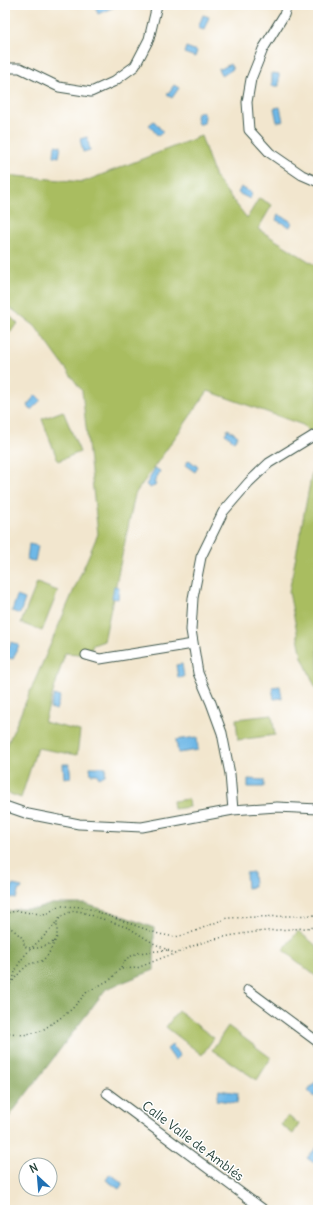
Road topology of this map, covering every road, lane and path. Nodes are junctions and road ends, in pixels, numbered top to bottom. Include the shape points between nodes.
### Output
1 (157, 5) edge
2 (287, 5) edge
3 (5, 68) edge
4 (318, 182) edge
5 (318, 433) edge
6 (193, 644) junction
7 (86, 655) dead end
8 (5, 806) edge
9 (318, 809) edge
10 (233, 810) junction
11 (5, 915) edge
12 (318, 915) edge
13 (57, 921) junction
14 (5, 924) edge
15 (318, 927) edge
16 (55, 941) junction
17 (31, 948) junction
18 (168, 950) junction
19 (176, 954) junction
20 (120, 969) junction
21 (13, 981) junction
22 (5, 990) edge
23 (248, 990) dead end
24 (5, 1032) edge
25 (318, 1042) edge
26 (107, 1093) dead end
27 (264, 1210) edge

1 - 3 street via 149,39 135,66 113,82 91,92 59,87 20,68
2 - 4 street via 250,79 247,102 249,130 270,153 302,175
5 - 6 street via 269,463 223,512 201,557 193,598
6 - 7 street via 100,659
6 - 10 street via 198,673 222,732 230,774
8 - 10 street via 28,814 79,824 142,827
9 - 10 street via 277,807
11 - 12 path via 19,911 43,914 57,907 84,907 159,934 176,937 227,918
13 - 16 path
13 - 17 path via 51,931
13 - 18 path via 66,913 79,911 129,928
14 - 17 path via 12,927 23,939 24,946
15 - 19 path via 217,939
16 - 17 path via 37,949
16 - 21 path via 42,961 30,964
17 - 21 path via 14,973
18 - 19 path
18 - 20 path via 138,953 126,959
19 - 20 path via 136,968
20 - 24 path via 111,979 87,992 72,1009 41,1031 23,1035
21 - 22 path
23 - 25 street
26 - 27 street, Calle Valle de Amblés

